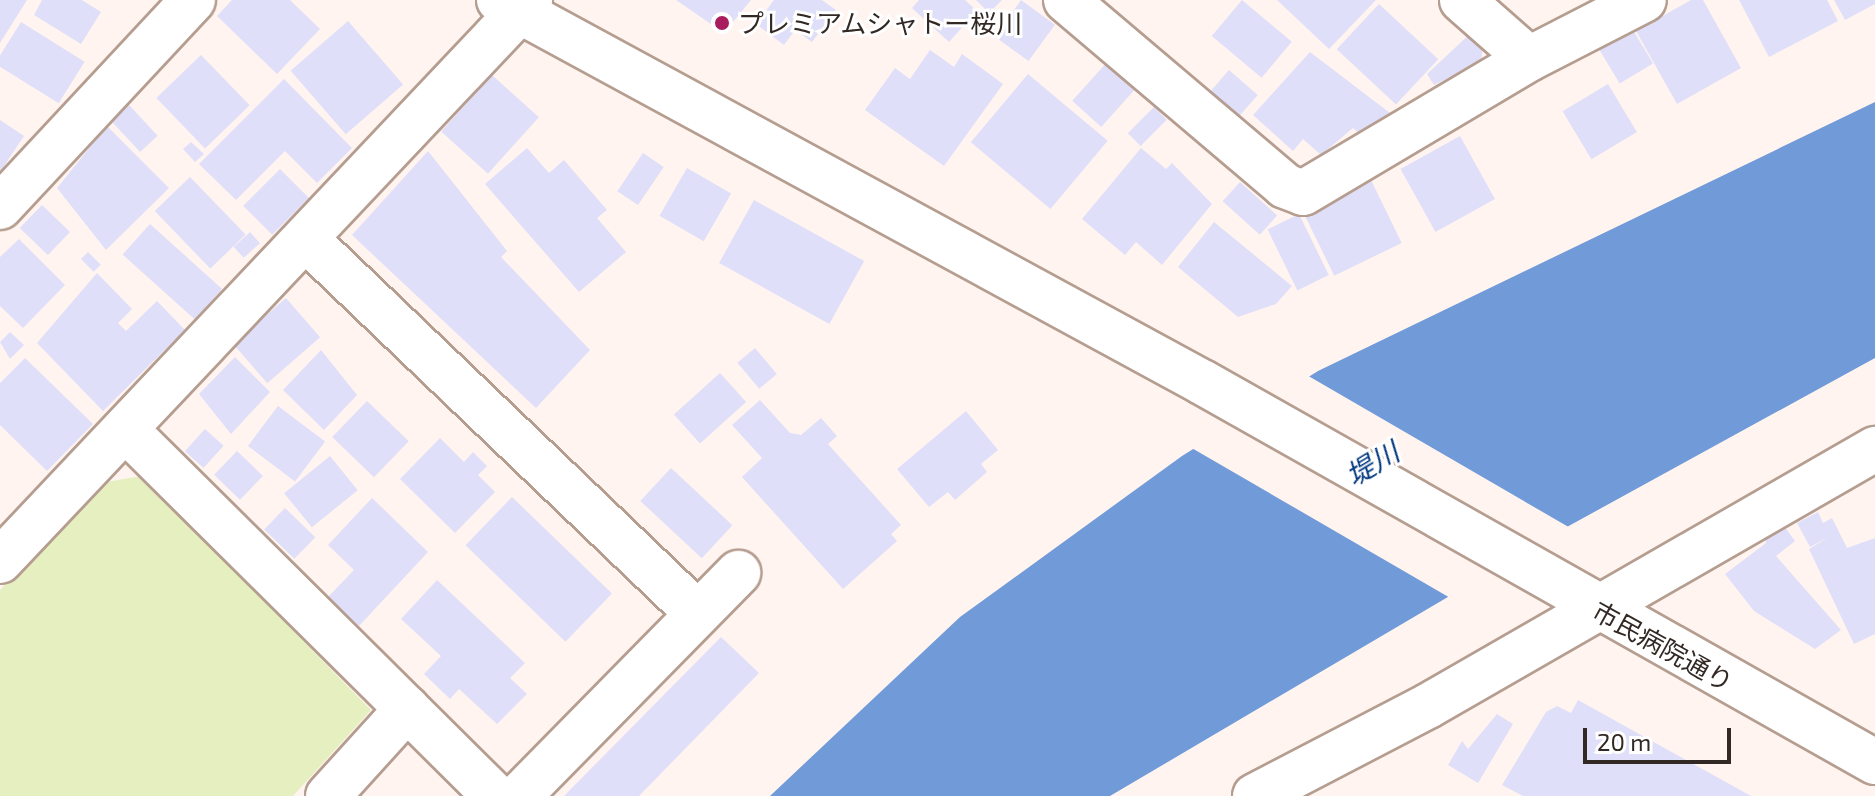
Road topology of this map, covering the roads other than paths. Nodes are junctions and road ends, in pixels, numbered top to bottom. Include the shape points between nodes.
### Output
1 (193, 0) edge
2 (1066, 0) edge
3 (1462, 0) edge
4 (1644, 0) edge
5 (516, 4) edge
6 (1529, 59) junction
7 (0, 207) edge
8 (308, 241) junction
9 (126, 430) junction
10 (1875, 449) edge
11 (7, 539) edge
12 (738, 573) dead end
13 (1587, 604) junction
14 (696, 612) junction
15 (407, 709) junction
16 (1875, 762) edge
17 (328, 796) edge
18 (495, 796) edge
19 (519, 796) edge
20 (1255, 796) edge

1 - 7 street
2 - 6 street via 1285,186 1303,193
3 - 6 street
4 - 6 street
5 - 8 street
5 - 13 street, 市民病院通り via 1202,382
8 - 9 street
8 - 14 street
9 - 11 street
9 - 15 street
10 - 13 street
12 - 14 street
13 - 16 street, 市民病院通り
13 - 20 street
14 - 19 street
15 - 17 street
15 - 18 street

